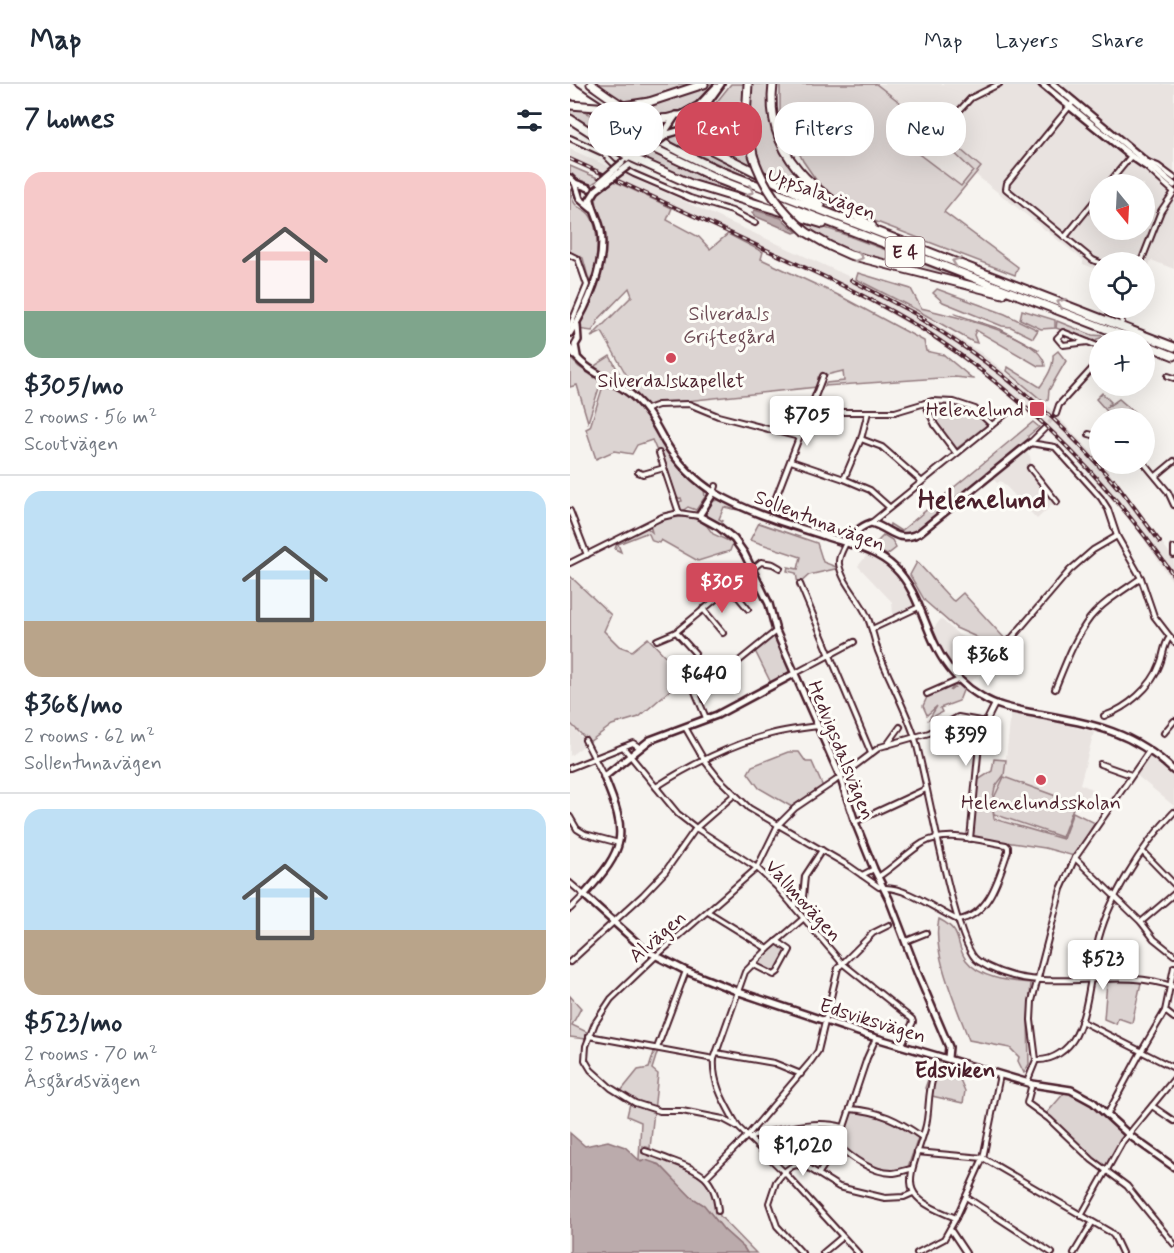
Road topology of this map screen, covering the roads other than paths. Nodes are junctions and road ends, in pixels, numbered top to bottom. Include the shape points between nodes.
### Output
1 (591, 84) edge
2 (704, 84) edge
3 (720, 84) edge
4 (748, 84) edge
5 (772, 84) edge
6 (999, 84) edge
7 (1042, 84) edge
8 (1053, 84) edge
9 (570, 86) edge
10 (570, 93) edge
11 (702, 102) edge
12 (708, 102) edge
13 (966, 103) edge
14 (1072, 104) junction
15 (570, 105) edge
16 (675, 116) edge
17 (570, 118) edge
18 (675, 119) edge
19 (588, 130) edge
20 (675, 131) edge
21 (667, 132) junction
22 (570, 138) edge
23 (1134, 154) junction
24 (622, 156) edge
25 (629, 156) edge
26 (723, 156) edge
27 (632, 158) junction
28 (1146, 163) junction
29 (625, 164) junction
30 (1116, 174) edge
31 (570, 178) edge
32 (1174, 178) edge
33 (602, 183) junction
34 (1174, 185) edge
35 (584, 189) junction
36 (1174, 192) edge
37 (592, 198) junction
38 (584, 202) junction
39 (1089, 208) edge
40 (595, 212) junction
41 (755, 223) dead end
42 (876, 228) junction
43 (855, 233) junction
44 (1065, 237) junction
45 (1146, 252) edge
46 (933, 253) junction
47 (570, 255) edge
48 (1089, 257) edge
49 (1039, 304) junction
50 (1121, 318) edge
51 (1122, 322) dead end
52 (570, 326) edge
53 (1108, 330) edge
54 (572, 334) edge
55 (1088, 342) joint
56 (572, 346) edge
57 (1174, 347) edge
58 (1155, 348) edge
59 (1174, 356) edge
60 (1089, 372) edge
61 (823, 376) dead end
62 (1168, 376) dead end
63 (1174, 378) edge
64 (925, 403) junction
65 (647, 409) junction
66 (868, 411) junction
67 (809, 412) junction
68 (1007, 413) dead end
69 (1056, 414) tunnel mouth
70 (992, 425) junction
71 (1045, 428) tunnel mouth
72 (799, 437) junction
73 (861, 439) junction
74 (1030, 444) junction
75 (658, 453) dead end
76 (956, 453) junction
77 (791, 461) junction
78 (1174, 461) edge
79 (664, 468) junction
80 (1030, 468) dead end
81 (638, 472) dead end
82 (1156, 476) joint
83 (844, 479) junction
84 (921, 481) junction
85 (715, 489) junction
86 (1057, 502) dead end
87 (1174, 505) edge
88 (889, 507) junction
89 (570, 511) edge
90 (679, 513) junction
91 (699, 516) junction
92 (871, 523) junction
93 (826, 531) dead end
94 (1117, 536) junction
95 (848, 544) junction
96 (1174, 548) edge
97 (586, 555) junction
98 (1174, 555) edge
99 (570, 563) edge
100 (780, 568) dead end
101 (752, 569) junction
102 (1141, 578) junction
103 (800, 584) dead end
104 (730, 587) junction
105 (919, 607) junction
106 (703, 609) junction
107 (748, 609) dead end
108 (872, 629) junction
109 (776, 631) junction
110 (676, 632) junction
111 (723, 633) dead end
112 (1170, 637) junction
113 (657, 640) dead end
114 (854, 642) dead end
115 (1174, 642) edge
116 (695, 653) dead end
117 (999, 653) dead end
118 (829, 654) junction
119 (794, 674) junction
120 (689, 677) dead end
121 (959, 680) junction
122 (1055, 689) dead end
123 (697, 694) junction
124 (927, 694) dead end
125 (995, 704) junction
126 (1104, 716) dead end
127 (706, 718) junction
128 (1174, 721) edge
129 (986, 722) junction
130 (685, 726) junction
131 (818, 726) junction
132 (900, 727) dead end
133 (1164, 733) dead end
134 (915, 738) junction
135 (585, 740) dead end
136 (887, 745) junction
137 (623, 747) junction
138 (639, 747) junction
139 (1149, 750) junction
140 (871, 753) junction
141 (630, 755) junction
142 (594, 758) junction
143 (704, 760) junction
144 (1100, 764) dead end
145 (570, 768) edge
146 (1174, 771) edge
147 (1131, 775) junction
148 (840, 776) junction
149 (604, 777) junction
150 (656, 787) junction
151 (926, 789) junction
152 (734, 795) junction
153 (1174, 812) edge
154 (570, 817) edge
155 (855, 822) junction
156 (778, 825) junction
157 (696, 828) junction
158 (938, 838) junction
159 (970, 839) junction
160 (619, 843) junction
161 (822, 850) junction
162 (1143, 852) junction
163 (1075, 858) junction
164 (757, 868) junction
165 (874, 869) junction
166 (862, 875) junction
167 (878, 877) junction
168 (570, 883) edge
169 (1174, 884) edge
170 (881, 887) junction
171 (1174, 894) edge
172 (584, 895) junction
173 (1115, 897) junction
174 (793, 906) junction
175 (570, 909) edge
176 (708, 912) junction
177 (804, 918) junction
178 (958, 920) junction
179 (1141, 922) junction
180 (615, 923) junction
181 (889, 925) dead end
182 (926, 933) dead end
183 (777, 941) junction
184 (906, 941) junction
185 (768, 948) junction
186 (1174, 955) edge
187 (656, 956) junction
188 (570, 962) edge
189 (842, 963) junction
190 (752, 964) junction
191 (1174, 967) edge
192 (686, 971) junction
193 (1037, 980) junction
194 (1090, 981) junction
195 (1172, 986) edge
196 (739, 992) junction
197 (1165, 1011) junction
198 (1174, 1018) edge
199 (1082, 1021) junction
200 (825, 1022) junction
201 (588, 1036) junction
202 (876, 1038) junction
203 (901, 1046) junction
204 (657, 1048) junction
205 (1141, 1052) junction
206 (716, 1053) junction
207 (714, 1059) junction
208 (948, 1059) junction
209 (1036, 1060) junction
210 (1174, 1068) edge
211 (801, 1074) junction
212 (1001, 1074) junction
213 (933, 1078) dead end
214 (1174, 1079) edge
215 (1030, 1083) junction
216 (1152, 1106) junction
217 (850, 1109) junction
218 (1107, 1115) junction
219 (1174, 1121) edge
220 (738, 1127) junction
221 (843, 1127) junction
222 (1129, 1135) junction
223 (747, 1136) junction
224 (922, 1137) junction
225 (838, 1145) junction
226 (645, 1151) dead end
227 (917, 1152) junction
228 (983, 1158) junction
229 (1174, 1167) edge
230 (911, 1169) junction
231 (1106, 1171) junction
232 (784, 1172) junction
233 (819, 1173) junction
234 (706, 1177) junction
235 (913, 1193) junction
236 (966, 1197) junction
237 (718, 1211) dead end
238 (1081, 1216) junction
239 (956, 1218) junction
240 (1093, 1223) junction
241 (950, 1229) junction
242 (842, 1237) junction
243 (1174, 1244) edge
244 (802, 1253) edge
245 (823, 1253) edge
246 (858, 1253) edge
247 (917, 1253) edge
248 (966, 1253) edge
249 (1052, 1253) edge
250 (1074, 1253) edge
251 (1122, 1253) edge

1 - 16 highway via 635,111 660,119
2 - 15 highway, bridge via 649,102 610,108
3 - 11 street
3 - 12 street
4 -> 49 highway, bridge via 746,118 753,155 777,203 806,232 850,255
5 - 42 highway via 775,129 791,162 831,200
6 - 13 street
7 - 14 street
8 - 14 street
9 - 46 highway, Uppsalavägen / E 4 via 628,124 693,159
10 -> 43 highway, Uppsalavägen / E 4 via 657,150 720,180
14 - 23 street
14 - 44 street via 1006,189
17 - 19 highway
18 - 21 street
20 - 21 street
21 - 27 street, bridge
22 - 41 street via 603,153 634,174
23 - 28 street
23 - 30 street
24 - 29 highway
25 - 27 highway
26 - 42 highway via 830,210
27 - 29 street
27 - 43 highway via 708,190
28 - 32 street via 1158,166
28 - 34 street
28 - 36 street
29 - 33 street, bridge
31 - 35 street
33 - 35 street
33 - 37 street
35 - 37 street via 592,191
35 - 38 street via 579,197
36 - 45 street via 1161,211
37 - 38 street
37 - 40 street
38 - 40 street
39 - 44 street
40 - 54 street via 602,239 600,266
42 - 46 highway
43 - 49 highway, Uppsalavägen / E 4
44 - 48 street
57 -> 46 highway, Uppsalavägen / E 4
47 - 52 street via 578,259 588,285
49 - 53 highway, Uppsalavägen / E 4
50 - 51 street
54 - 56 street, Sollentunavägen via 578,340
55 - 55 street via 1063,332 1057,338 1063,345
56 - 65 street, Sollentunavägen via 588,369 629,393
58 - 59 highway
60 - 69 street via 1059,405
61 - 67 street
62 - 63 street
64 - 66 street via 895,412
64 - 70 street via 964,404
64 - 76 street via 934,425
65 - 72 street via 689,404 718,416
65 - 85 street, Sollentunavägen via 688,473
66 - 67 street
66 - 73 street
67 - 72 street
68 - 70 street
70 - 76 street
71 - 74 street
72 - 77 street
73 - 83 street
73 - 84 street via 882,447
74 - 92 street via 919,533 902,537
74 - 94 street via 1055,447 1061,452 1101,498
75 - 79 street
76 - 84 street
77 - 83 street
77 - 93 street via 771,510
78 - 82 street
79 - 81 street
79 - 90 street
80 - 86 street
82 - 87 street
83 - 88 street via 870,490
84 - 88 street
85 - 91 street
85 - 95 street, Sollentunavägen via 742,506
88 - 92 street
89 - 97 street
90 - 91 street
90 - 97 street via 662,517
91 - 101 street, Hedvigsdalsvägen via 734,539
92 - 95 street via 855,532
94 - 102 street
94 - 117 street via 1070,570
95 - 105 street, Sollentunavägen via 894,567
95 - 108 street via 839,565
96 - 98 street
97 - 99 street
100 - 101 street via 761,562
101 - 104 street
101 - 109 street, Hedvigsdalsvägen via 769,604
102 - 112 street via 1154,616
102 - 122 street via 1091,617
103 - 118 street
104 - 106 street
104 - 107 street
105 - 108 street
105 - 121 street, Sollentunavägen via 940,655
106 - 110 street
106 - 111 street
108 - 134 street
109 - 119 street, Hedvigsdalsvägen
109 - 123 street
110 - 113 street
110 - 116 street
112 - 115 street
112 - 126 street via 1153,678 1133,699
114 - 118 street
118 - 119 street
118 - 140 street
119 - 127 street
119 - 131 street, Hedvigsdalsvägen
120 - 123 street
121 - 124 street
121 - 125 street, Sollentunavägen
123 - 127 street
125 - 129 street
125 - 139 street, Sollentunavägen via 1100,726
127 - 130 street
128 - 133 street
129 - 134 street via 958,717
129 - 159 street via 980,734
130 - 138 street
130 - 143 street
131 - 143 street via 770,734
131 - 148 street, Hedvigsdalsvägen
132 - 136 street, Alvägen
134 - 136 street
134 - 151 street
135 - 142 street
136 - 140 street, Alvägen
137 - 138 street via 633,743
137 - 141 street, Vallmovägen
137 - 142 street
138 - 141 street
139 - 146 street, Sollentunavägen
139 - 147 street
140 - 148 street, Alvägen
141 - 149 street
141 - 150 street, Vallmovägen
142 - 145 street
142 - 149 street
143 - 150 street
143 - 152 street
144 - 147 street
147 - 163 street
148 - 155 street, Hedvigsdalsvägen
148 - 156 street, Alvägen
149 - 160 street via 617,808
150 - 157 street, Vallmovägen via 678,814
151 - 155 street
151 - 158 street
152 - 156 street
152 - 157 street
153 - 162 street
154 - 160 street via 585,834
155 - 165 street, Hedvigsdalsvägen
156 - 161 street
156 - 164 street, Alvägen
157 - 164 street, Vallmovägen
157 - 180 street via 665,872
158 - 159 street
158 - 167 street via 924,842
158 - 178 street
159 - 178 street via 1008,847 988,899 974,913
160 - 172 street via 613,858
161 - 166 street
161 - 174 street via 805,876 803,897
162 - 169 street
162 - 173 street
163 - 173 street
163 - 193 street via 1062,889
164 - 174 street, Vallmovägen
164 - 176 street, Alvägen
165 - 166 street
165 - 167 street, Hedvigsdalsvägen
166 - 170 street
167 - 170 street, Hedvigsdalsvägen
168 - 172 street, Edsviksvägen
170 - 178 street via 916,898
170 - 184 street, Hedvigsdalsvägen
171 - 179 street
172 - 175 street
172 - 180 street, Edsviksvägen
173 - 179 street
173 - 194 street via 1097,943
174 - 177 street, Vallmovägen
176 - 185 street
176 - 187 street, Alvägen
177 - 183 street
177 - 189 street, Vallmovägen
178 - 193 street via 969,953 976,960 1003,973
179 - 186 street
180 - 187 street, Edsviksvägen
180 - 188 street
181 - 189 street via 873,933
182 - 184 street
183 - 185 street
183 - 190 street via 790,950 778,972 774,975
184 - 208 street, Hedvigsdalsvägen via 949,1047
185 - 190 street
187 - 192 street, Edsviksvägen
187 - 201 street, Alvägen via 611,999
189 - 200 street
189 - 203 street, Vallmovägen via 912,1019
190 - 196 street
191 - 195 street
192 - 196 street, Edsviksvägen
192 - 204 street
193 - 194 street
193 - 209 street via 1031,1020
194 - 195 street via 1143,980
194 - 199 street
195 - 197 street
196 - 200 street, Edsviksvägen
196 - 206 street
197 - 198 street
197 - 205 street
199 - 205 street
199 - 209 street via 1069,1046 1051,1058
200 - 202 street, Edsviksvägen
200 - 211 street via 818,1051
201 - 204 street
201 - 220 street via 585,1060 591,1070 635,1103 660,1111 723,1119
202 - 203 street, Edsviksvägen
202 - 217 street
203 - 208 street, Edsviksvägen
204 - 207 street
205 - 210 street
205 - 218 street
206 - 207 street
206 - 211 street via 774,1063
207 - 220 street via 717,1087
208 - 212 street, Edsviksvägen
209 - 215 street
211 - 223 street
212 - 215 street, Edsviksvägen
212 - 228 street
213 - 224 street
214 - 216 street
215 - 218 street, Edsviksvägen via 1071,1090
215 - 231 street via 1027,1103
216 - 219 street
216 - 222 street
217 - 221 street
217 - 224 street via 887,1116
218 - 222 street, Edsviksvägen
220 - 223 street
221 - 223 street via 817,1124
221 - 225 street
222 - 229 street, Edsviksvägen
222 - 231 street
223 - 232 street
223 - 234 street
224 - 227 street
225 - 230 street via 867,1166 892,1173
225 - 233 street
226 - 234 street via 691,1166
227 - 228 street
227 - 230 street
228 - 236 street
228 - 238 street
230 - 235 street
231 - 238 street
231 - 243 street via 1126,1186
232 - 233 street via 796,1165
232 - 242 street
232 - 244 street via 769,1203 777,1226
233 - 235 street via 839,1187 885,1198
234 - 237 street via 714,1190
235 - 239 street via 931,1209
236 - 239 street
236 - 249 street
238 - 240 street
239 - 241 street
240 - 250 street
240 - 251 street via 1114,1236
241 - 247 street via 944,1239
241 - 248 street
242 - 245 street
242 - 246 street

